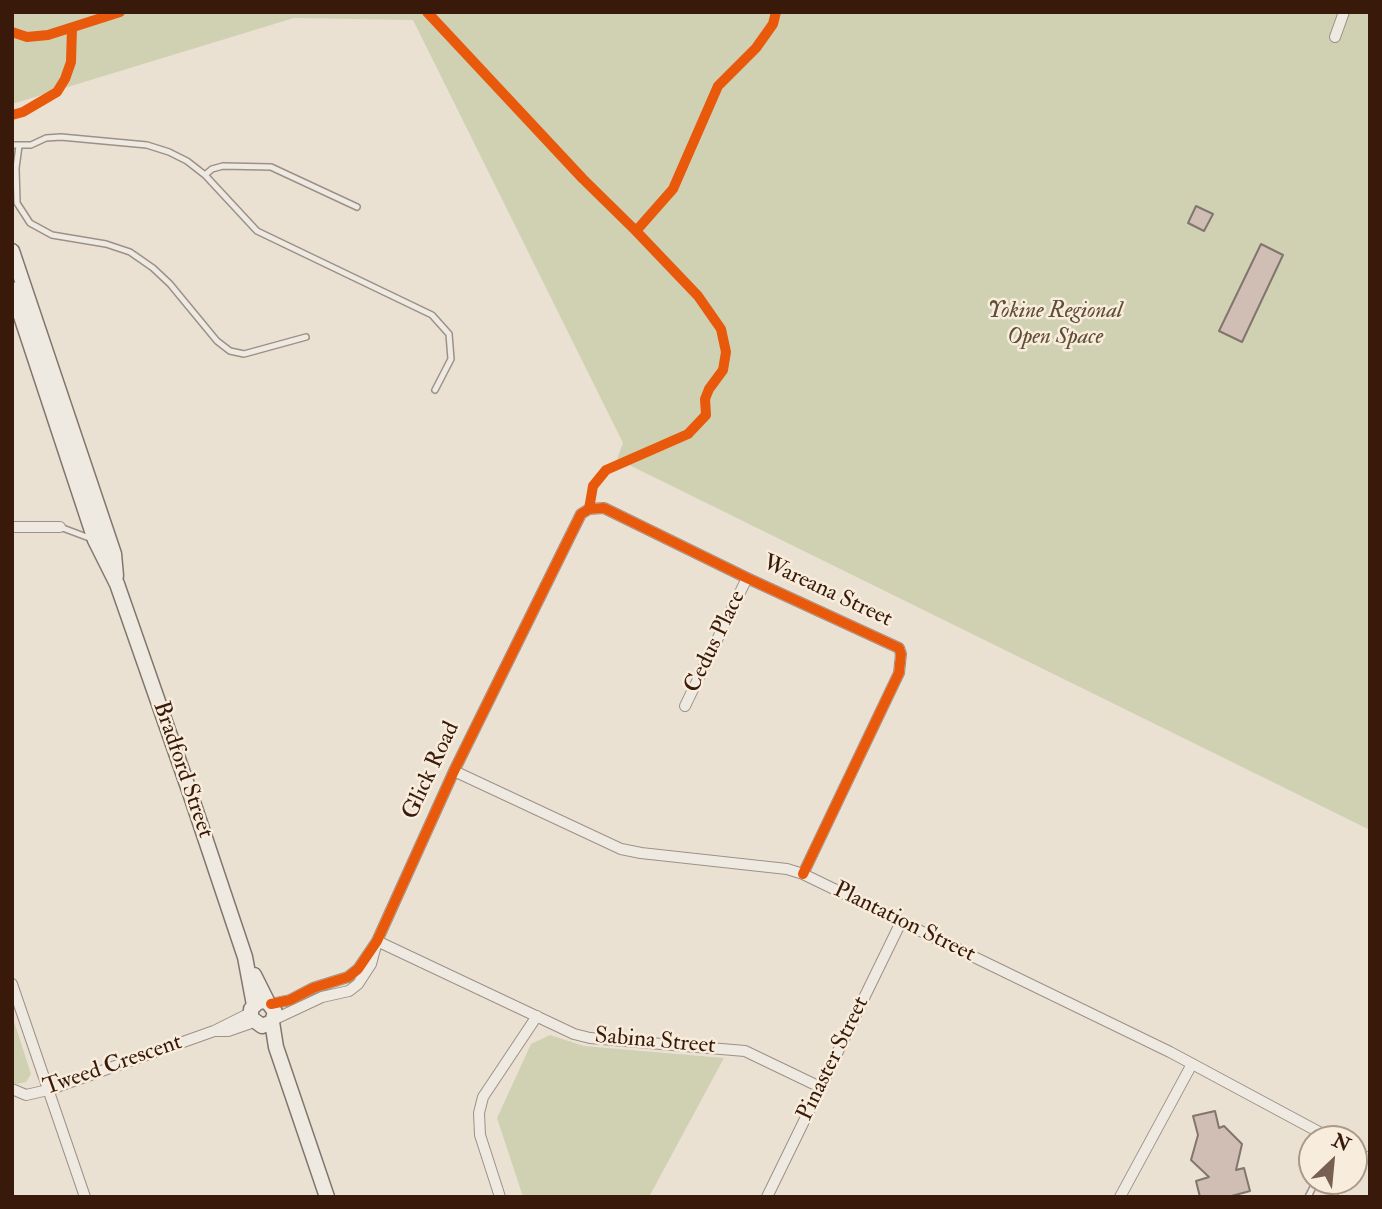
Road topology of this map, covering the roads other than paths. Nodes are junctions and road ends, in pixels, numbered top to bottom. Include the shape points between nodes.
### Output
1 (1344, 12) edge
2 (1335, 37) dead end
3 (16, 145) edge
4 (205, 175) junction
5 (357, 207) dead end
6 (12, 251) edge
7 (12, 289) edge
8 (306, 337) dead end
9 (435, 390) dead end
10 (589, 509) joint
11 (12, 527) edge
12 (60, 527) joint
13 (95, 540) junction
14 (747, 578) junction
15 (117, 584) junction
16 (685, 706) dead end
17 (454, 771) junction
18 (803, 874) junction
19 (901, 922) junction
20 (377, 941) junction
21 (12, 984) edge
22 (263, 1014) junction
23 (537, 1017) junction
24 (1192, 1064) junction
25 (820, 1087) junction
26 (12, 1089) edge
27 (48, 1090) junction
28 (1306, 1125) edge
29 (85, 1197) edge
30 (327, 1197) edge
31 (500, 1197) edge
32 (767, 1197) edge
33 (1120, 1197) edge

1 - 2 street
3 - 4 lane via 61,137 147,145 169,152
3 - 8 lane via 17,203 30,223 52,235 130,253 170,284 230,351 244,354
4 - 5 lane via 222,166 271,167
4 - 9 lane via 257,230 432,315 449,334 451,359
6 - 15 street, Bradford Street via 114,554
7 - 13 street, Bradford Street
10 - 14 street, Wareana Street via 604,508
10 - 17 street, Glick Road via 581,514
11 - 12 street
12 - 13 lane
13 - 15 street, Bradford Street
14 - 16 street, Cedus Place
14 - 18 street, Wareana Street via 899,648 901,654 900,673
15 - 22 street, Bradford Street
17 - 18 street, Plantation Street via 621,849
17 - 20 street, Glick Road
18 - 19 street, Plantation Street
19 - 24 street, Plantation Street
19 - 25 street, Pinaster Street
20 - 22 street, Glick Road via 348,977 313,988
20 - 22 street, Glick Road via 371,964 349,991
20 - 23 street, Sabina Street
21 - 27 street
22 - 27 street, Tweed Crescent via 228,1031 214,1031
22 - 30 street, Bradford Street
23 - 25 street, Sabina Street via 590,1038 745,1051
23 - 31 street via 483,1097 480,1135
24 - 28 street, Plantation Street
24 - 33 street
25 - 32 street, Pinaster Street
26 - 27 street, Tweed Crescent via 26,1095
27 - 29 street

